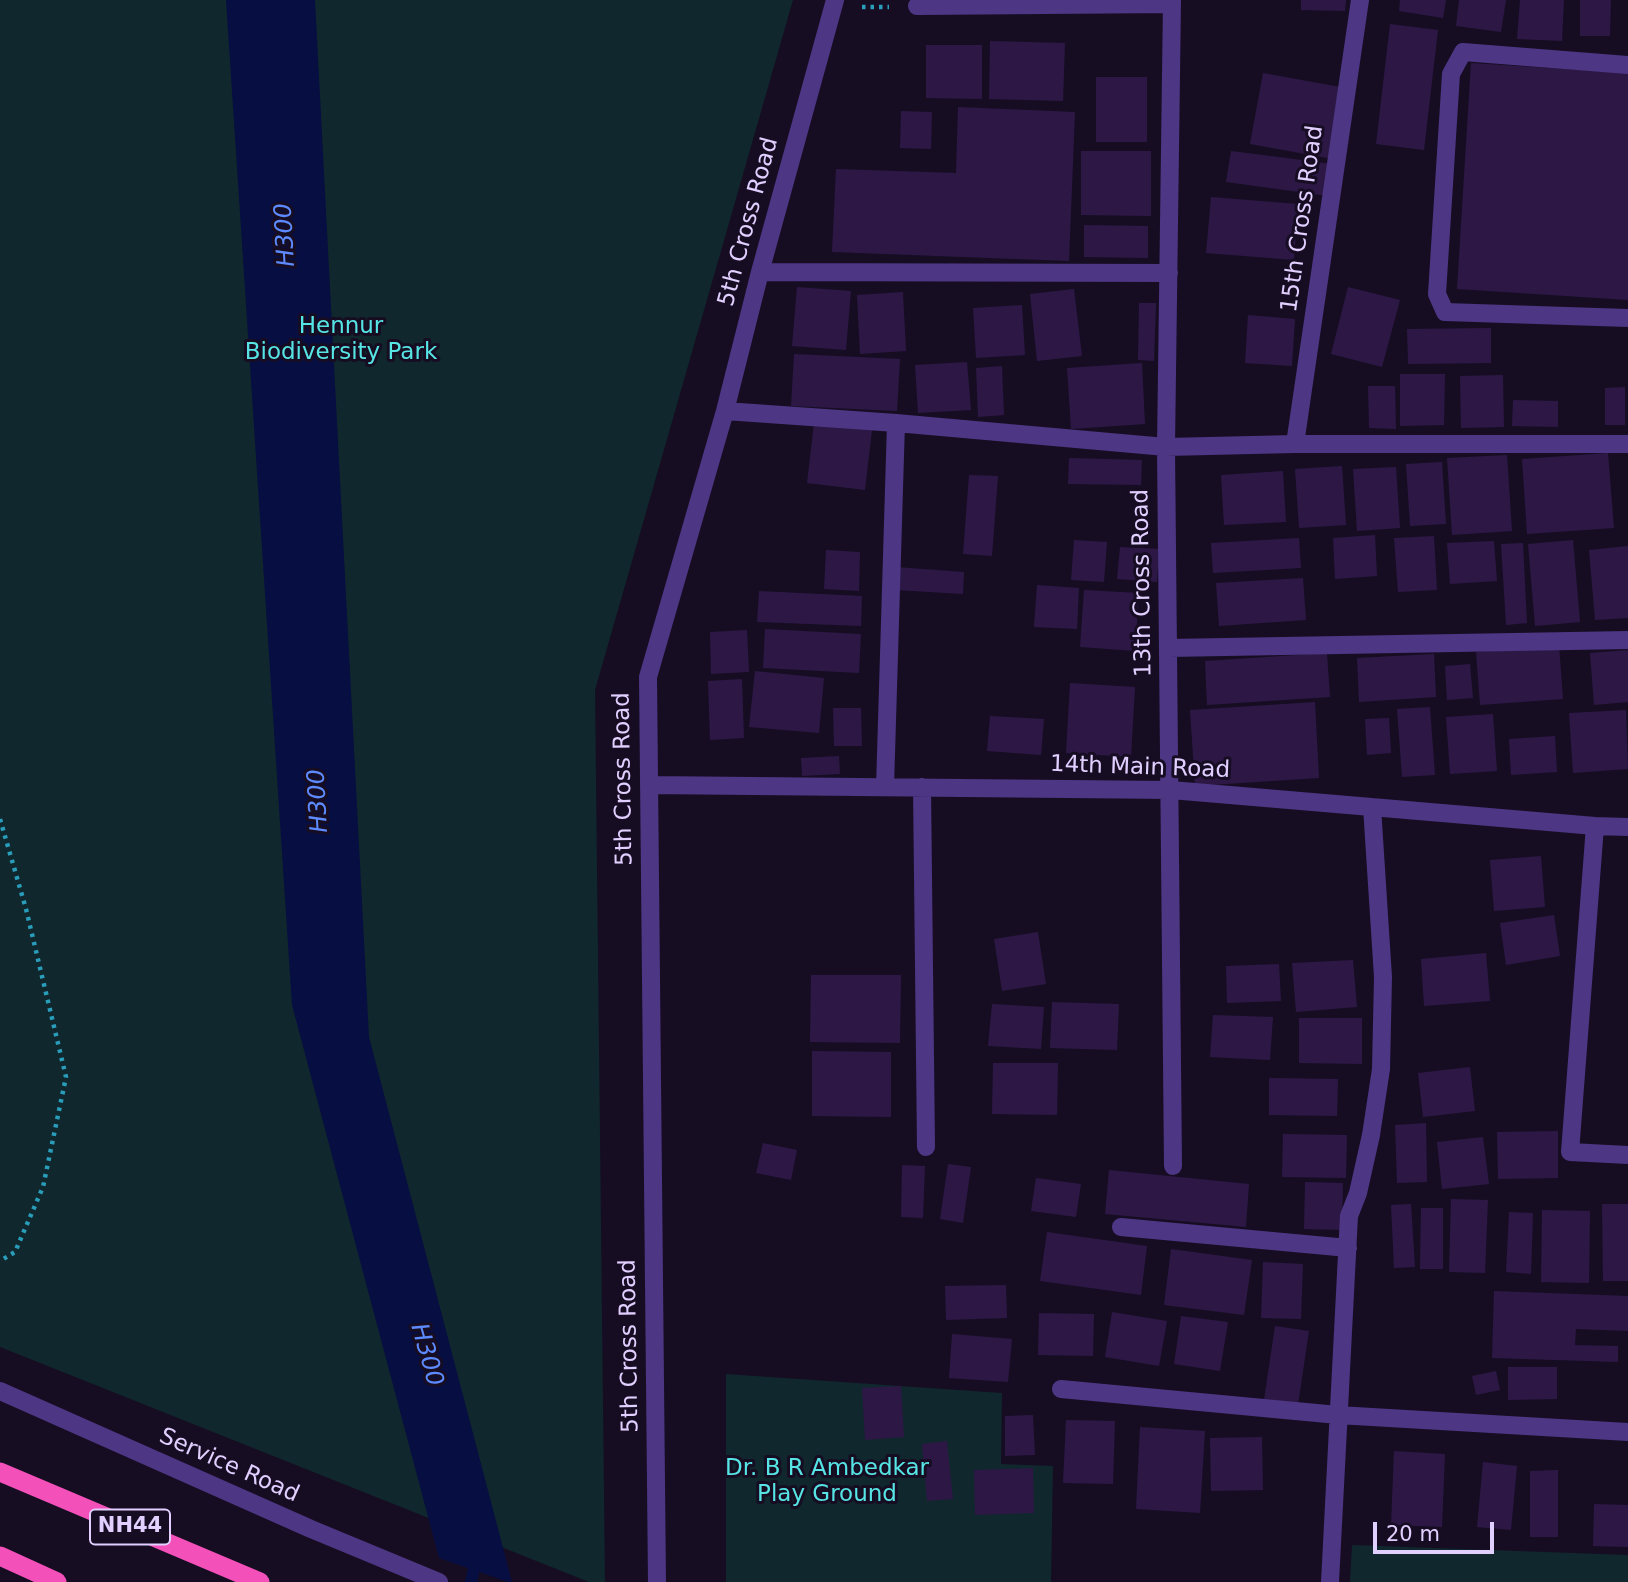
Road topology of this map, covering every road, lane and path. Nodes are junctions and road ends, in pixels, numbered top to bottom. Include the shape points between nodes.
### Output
1 (1360, 0) edge
2 (1172, 2) edge
3 (834, 4) edge
4 (917, 6) joint
5 (1628, 65) edge
6 (760, 272) junction
7 (1169, 273) junction
8 (1628, 318) edge
9 (725, 411) junction
10 (896, 423) junction
11 (1295, 444) junction
12 (1628, 444) edge
13 (1166, 447) junction
14 (1628, 640) edge
15 (1168, 648) junction
16 (649, 785) junction
17 (885, 787) junction
18 (922, 787) junction
19 (1171, 790) junction
20 (1372, 807) junction
21 (0, 819) edge
22 (1595, 826) junction
23 (1628, 827) edge
24 (926, 1147) dead end
25 (1628, 1155) edge
26 (1173, 1166) dead end
27 (1121, 1227) dead end
28 (1348, 1248) junction
29 (0, 1261) edge
30 (1061, 1389) dead end
31 (0, 1391) edge
32 (1338, 1415) junction
33 (1628, 1432) edge
34 (0, 1472) edge
35 (0, 1556) edge
36 (57, 1582) edge
37 (260, 1582) edge
38 (439, 1582) edge
39 (657, 1582) edge
40 (1330, 1582) edge

1 - 11 street, 15th Cross Road
2 - 4 street
2 - 7 street, 13th Cross Road
3 - 4 path
3 - 6 street, 5th Cross Road
5 - 8 street via 1463,52 1451,74 1437,295 1444,312
6 - 7 street
6 - 9 street, 5th Cross Road
7 - 13 street, 13th Cross Road
9 - 10 street
9 - 16 street, 5th Cross Road via 648,677
10 - 13 street
10 - 17 street
11 - 12 street
11 - 13 street
13 - 15 street, 13th Cross Road
14 - 15 street
15 - 19 street, 13th Cross Road
16 - 17 street, 14th Main Road
16 - 39 street, 5th Cross Road
17 - 18 street, 14th Main Road
18 - 19 street, 14th Main Road
18 - 24 street
19 - 20 street, 14th Main Road
19 - 26 street, 13th Cross Road
20 - 22 street, 14th Main Road
20 - 28 street via 1383,978 1381,1069 1371,1135 1349,1216
21 - 29 path via 66,1077 43,1187 15,1252
22 - 23 street, 14th Main Road
22 - 25 street via 1570,1152
27 - 28 street
28 - 32 street
30 - 32 street
31 - 38 street, Service Road
32 - 33 street
32 - 40 street
34 - 37 highway, NH44
35 - 36 highway

